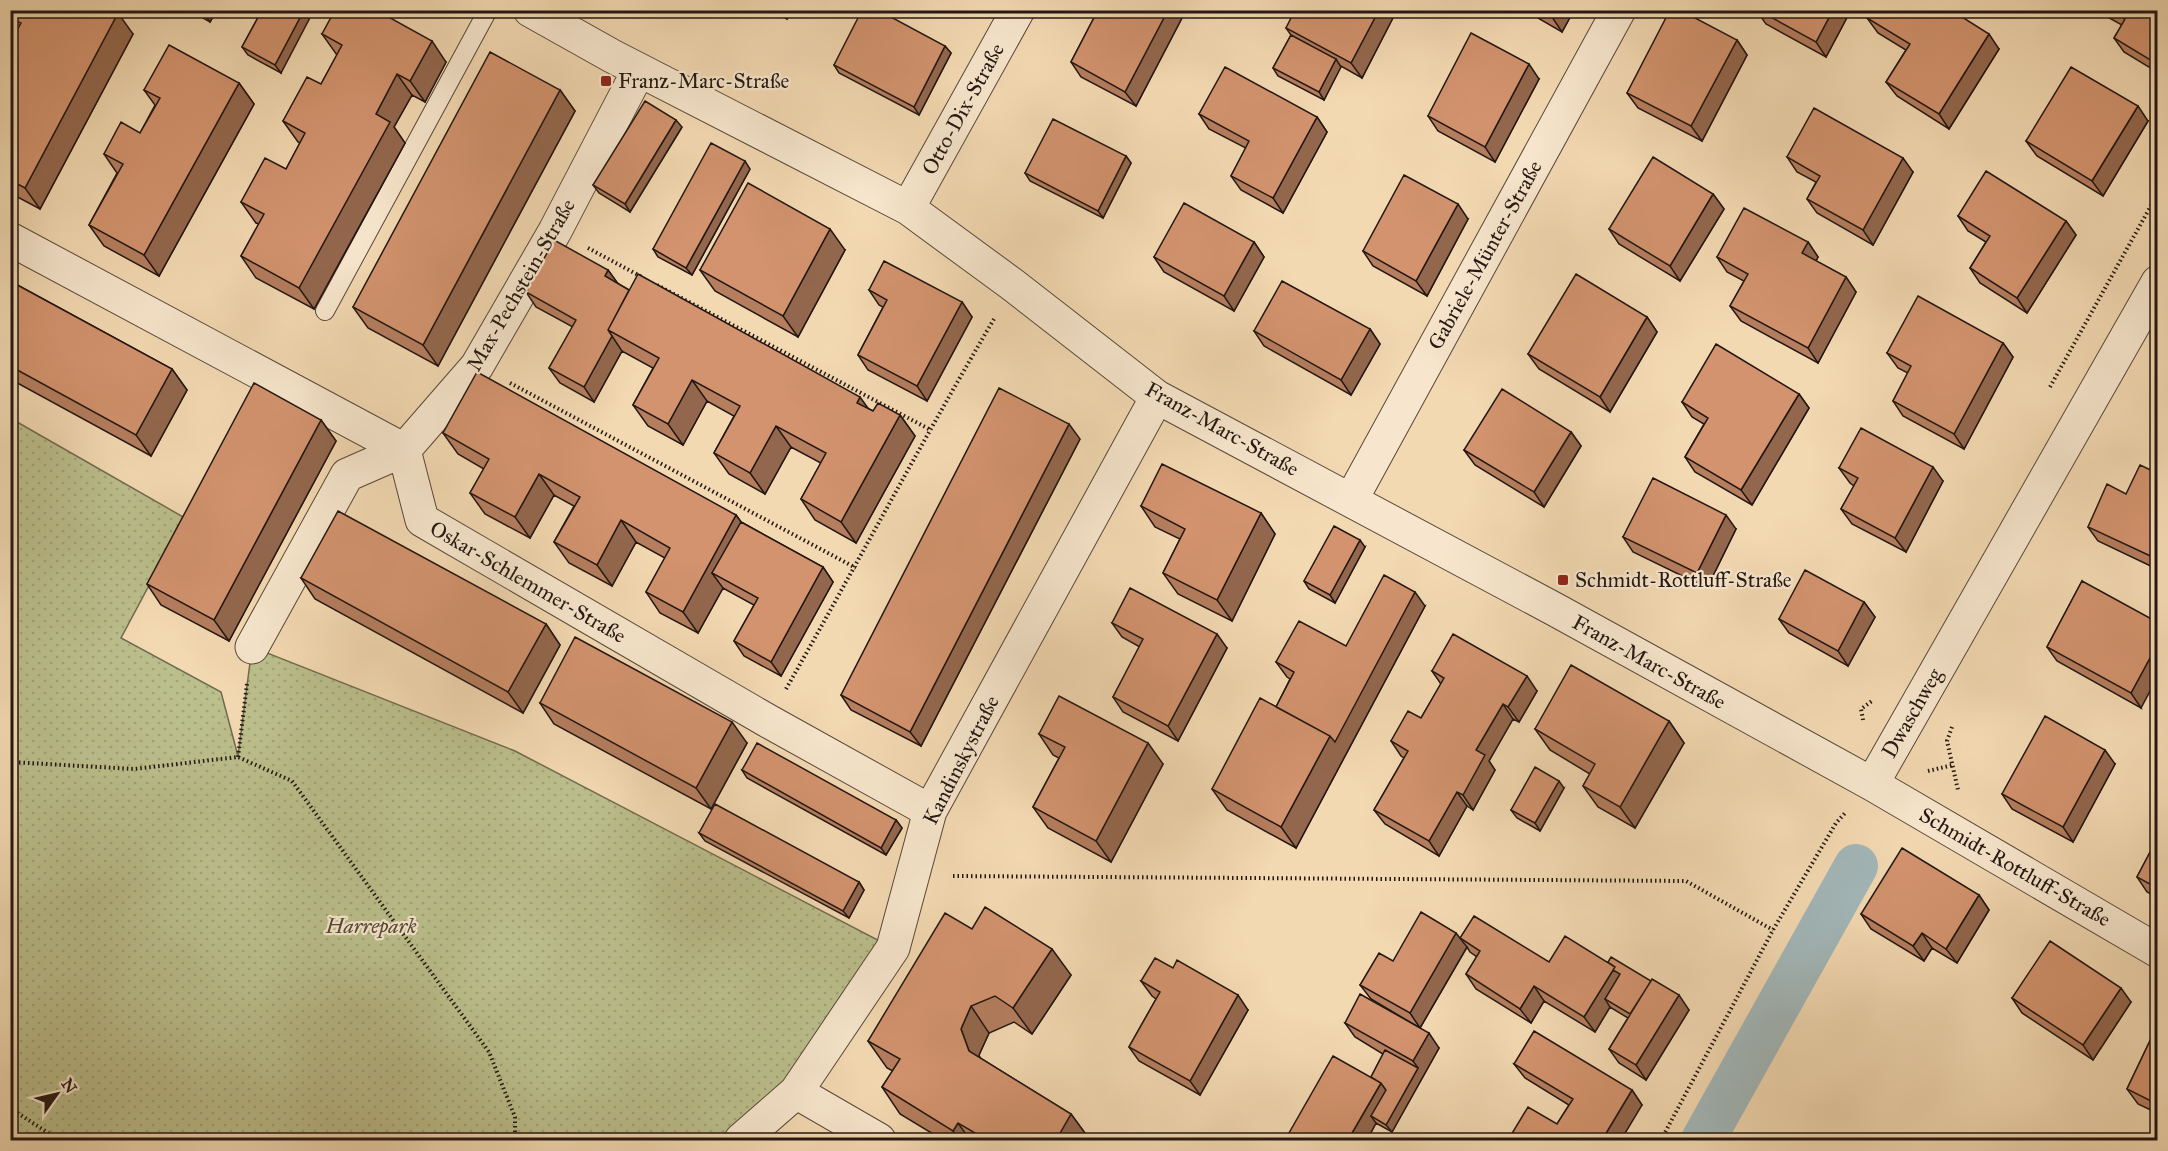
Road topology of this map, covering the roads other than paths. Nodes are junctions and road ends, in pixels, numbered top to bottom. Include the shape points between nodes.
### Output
1 (488, 10) edge
2 (530, 10) edge
3 (1018, 10) edge
4 (1619, 10) edge
5 (639, 70) junction
6 (908, 208) junction
7 (10, 239) edge
8 (2157, 282) edge
9 (325, 311) dead end
10 (1157, 397) junction
11 (404, 450) junction
12 (1351, 500) junction
13 (252, 647) road end
14 (1872, 784) junction
15 (930, 811) junction
16 (2157, 951) edge
17 (796, 1092) junction
18 (741, 1140) edge
19 (879, 1140) edge

1 - 9 lane
2 - 5 street, Franz-Marc-Straße
3 - 6 street, Otto-Dix-Straße
4 - 12 street, Gabriele-Münter-Straße
5 - 6 street, Franz-Marc-Straße
5 - 11 street, Max-Pechstein-Straße via 555,231 477,366
6 - 10 street, Franz-Marc-Straße
7 - 11 street
8 - 14 street, Dwaschweg
10 - 12 street, Franz-Marc-Straße
10 - 15 street, Kandinskystraße
11 - 13 street, Max-Pechstein-Straße via 347,475
11 - 15 street, Oskar-Schlemmer-Straße via 422,520
12 - 14 street, Franz-Marc-Straße
14 - 16 street, Schmidt-Rottluff-Straße
15 - 17 street, Kandinskystraße via 893,948
17 - 18 street, Kandinskystraße
17 - 19 street

